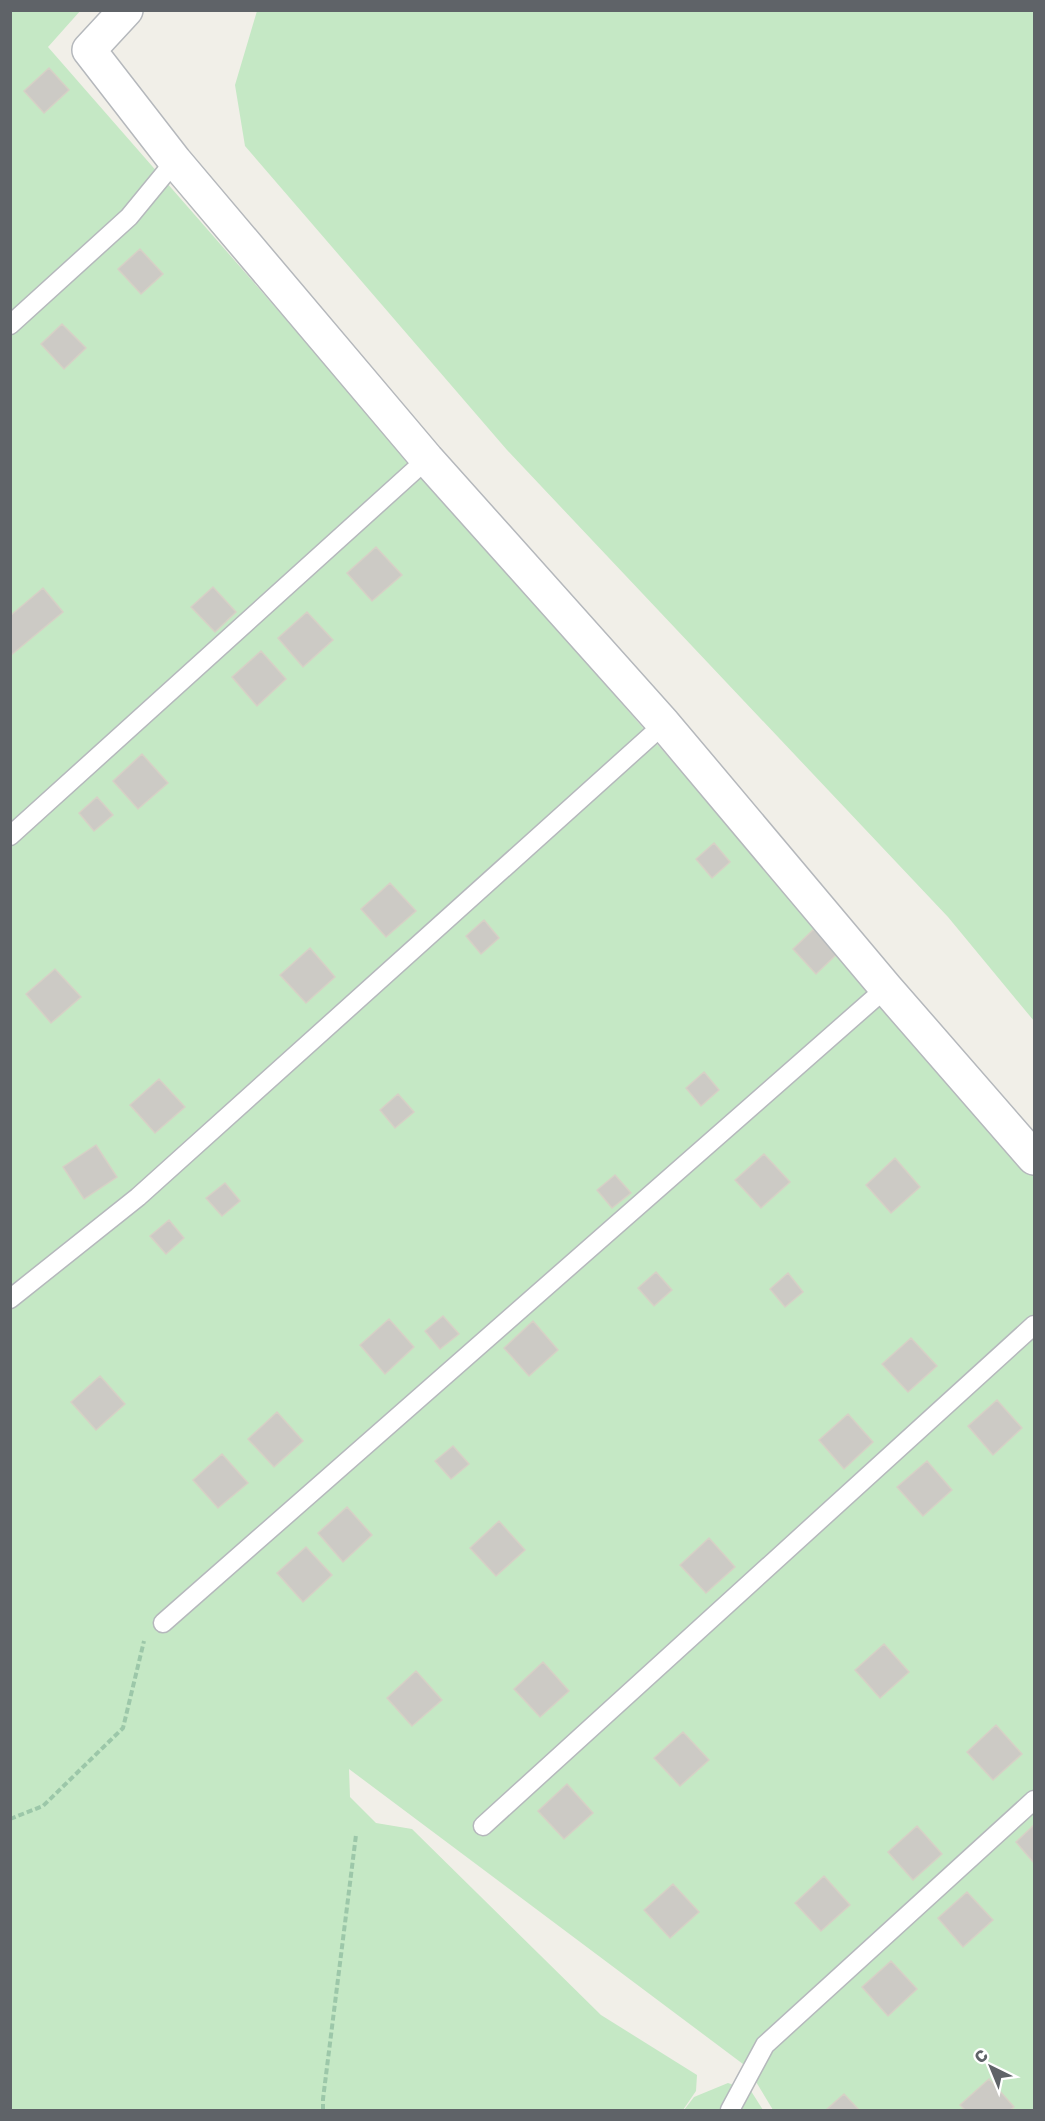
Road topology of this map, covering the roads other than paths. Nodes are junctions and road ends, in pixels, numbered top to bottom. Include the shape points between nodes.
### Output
1 (126, 10) edge
2 (175, 161) junction
3 (10, 326) edge
4 (427, 459) junction
5 (664, 724) junction
6 (10, 836) edge
7 (886, 988) junction
8 (1035, 1158) edge
9 (10, 1299) edge
10 (1035, 1324) edge
11 (155, 1627) road end
12 (1035, 1800) edge
13 (483, 1826) dead end
14 (730, 2110) edge

1 - 2 street via 89,50
2 - 3 lane via 129,217
2 - 4 street
4 - 5 street
4 - 6 lane
5 - 7 street
5 - 9 lane via 138,1197
7 - 8 street
7 - 11 lane
10 - 13 lane
12 - 14 lane via 765,2045

